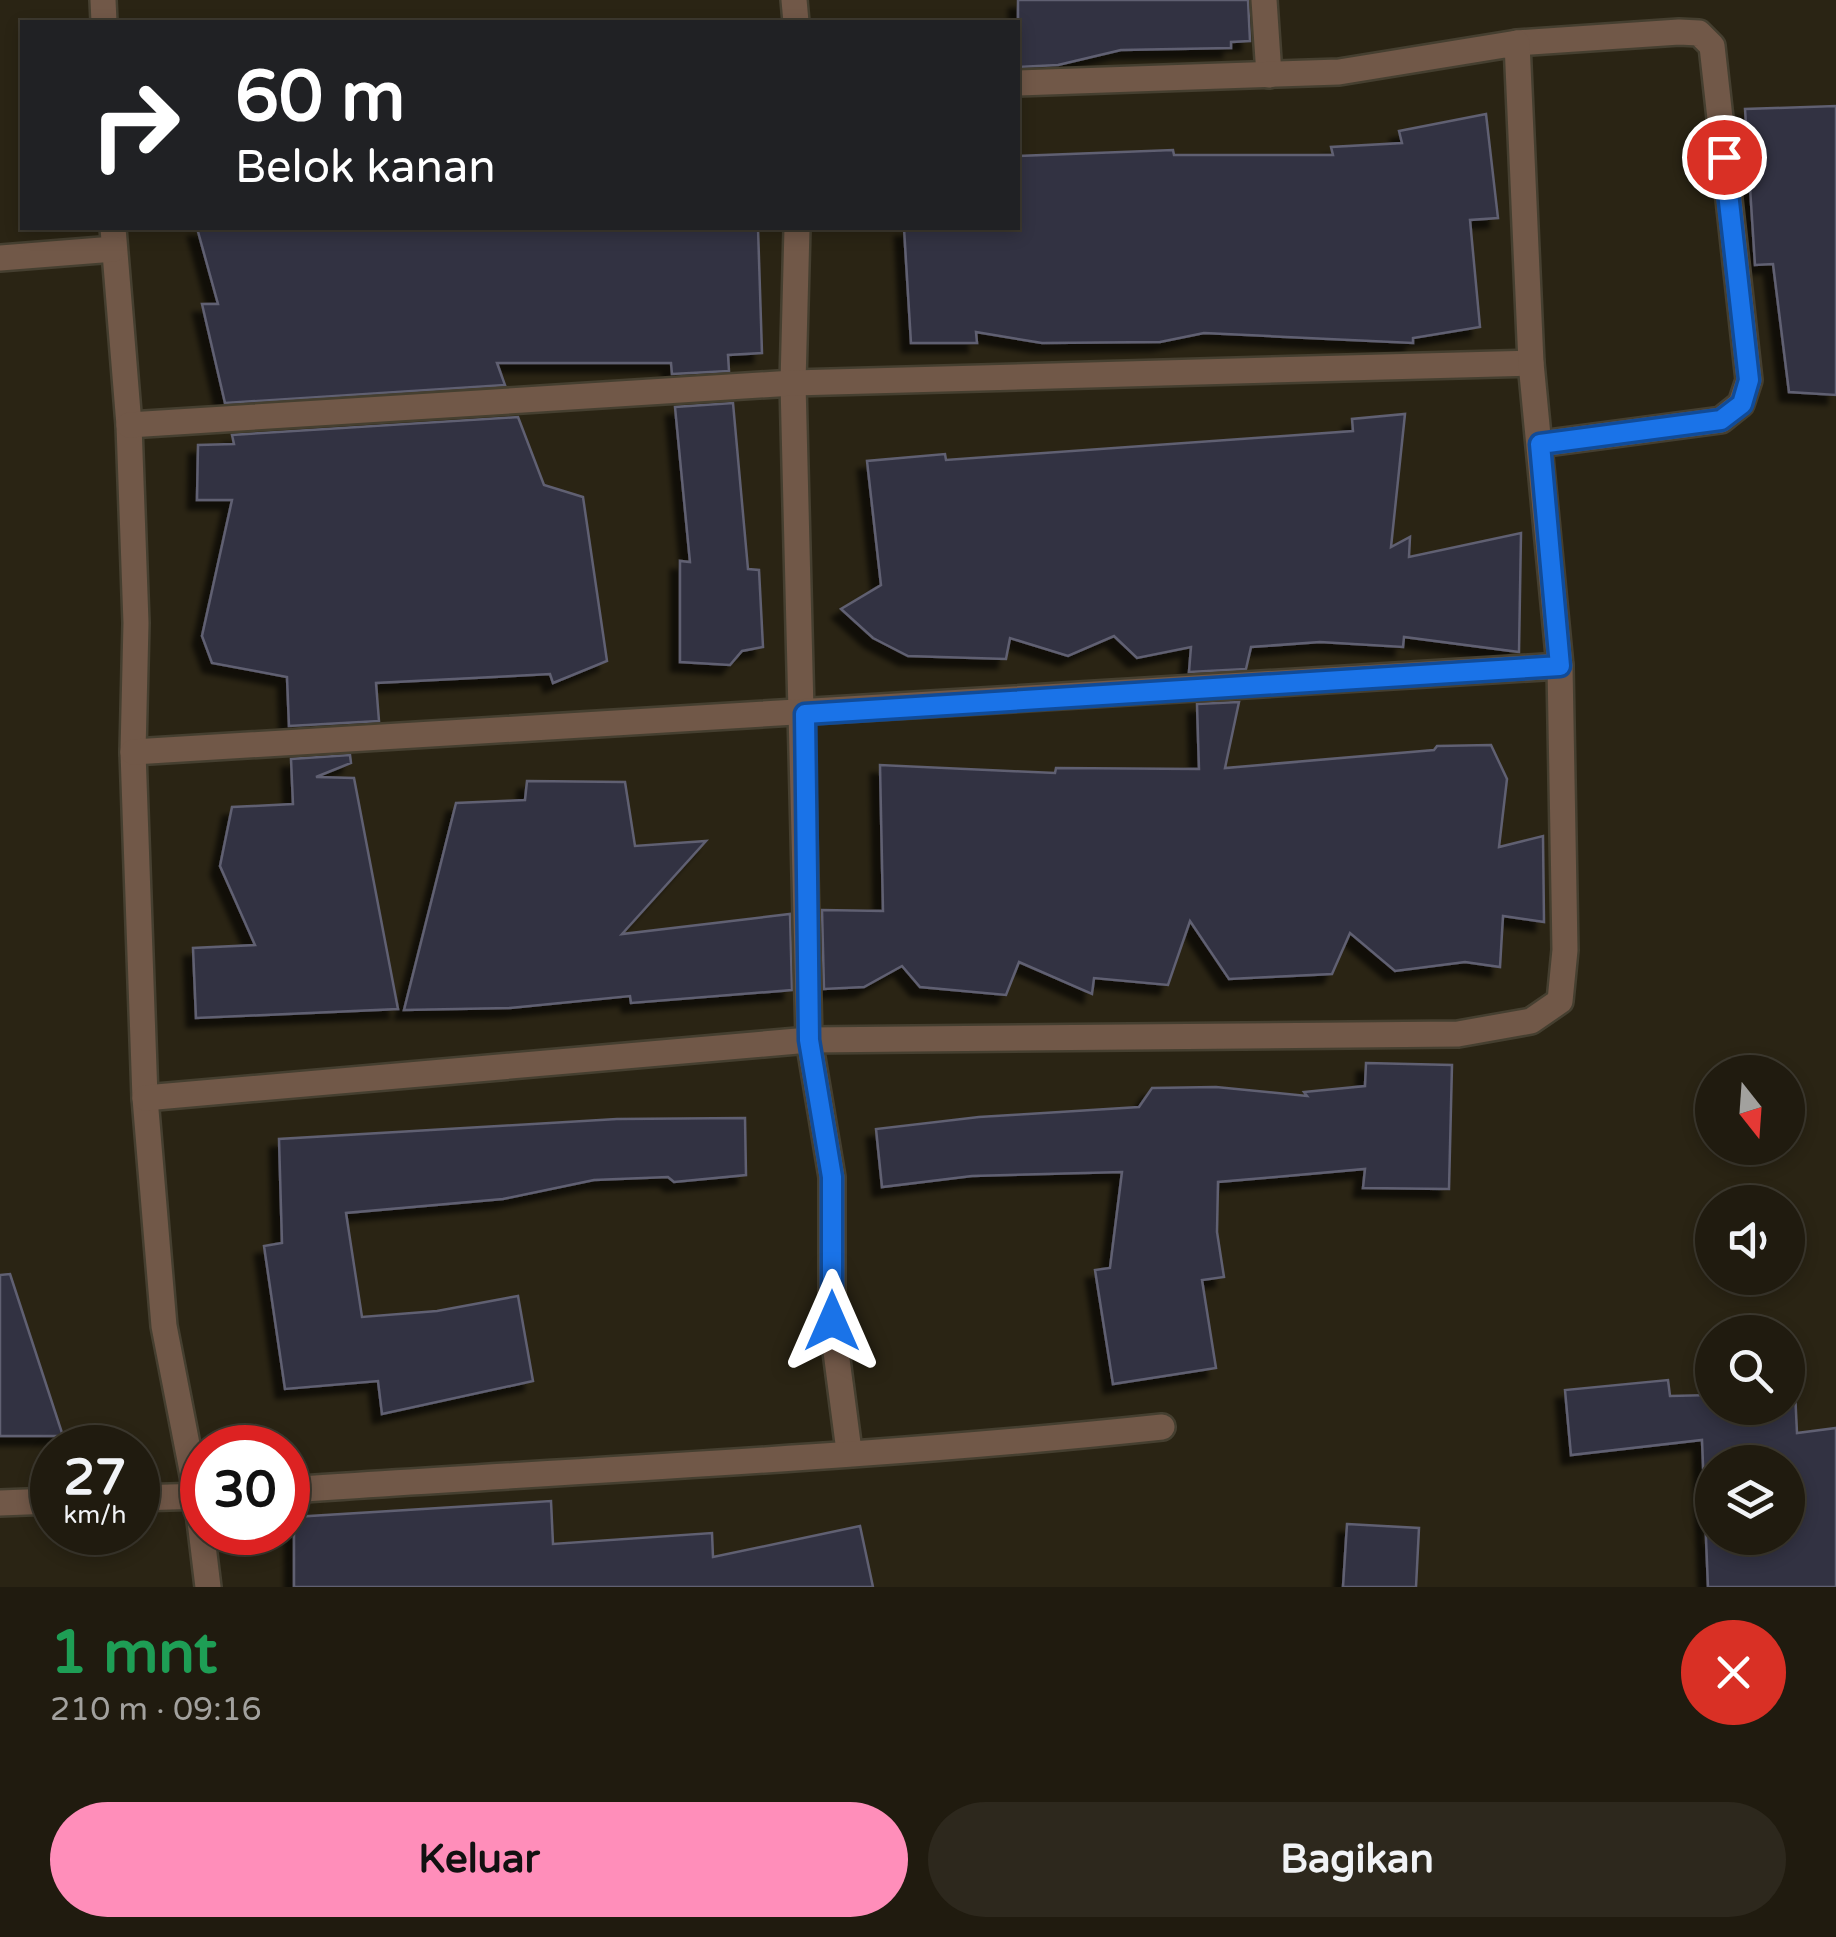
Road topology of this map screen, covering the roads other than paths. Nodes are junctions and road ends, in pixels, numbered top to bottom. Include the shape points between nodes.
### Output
1 (1264, 0) edge
2 (1517, 43) junction
3 (1269, 75) junction
4 (1020, 83) edge
5 (797, 230) edge
6 (114, 238) edge
7 (0, 258) edge
8 (1531, 363) junction
9 (794, 383) junction
10 (130, 425) junction
11 (1540, 444) junction
12 (1560, 666) junction
13 (805, 714) junction
14 (133, 752) junction
15 (809, 1040) junction
16 (145, 1098) junction
17 (185, 1425) edge
18 (1162, 1426) dead end
19 (849, 1451) junction
20 (310, 1488) edge
21 (30, 1501) edge
22 (0, 1502) edge
23 (205, 1555) edge
24 (208, 1587) edge

1 - 3 street
2 - 3 street via 1339,72
2 - 8 street
2 - 11 street via 1679,32 1700,33 1712,46 1749,380 1742,404 1721,420
3 - 4 street
5 - 9 street
6 - 7 street
6 - 10 street
8 - 9 street
8 - 11 street
9 - 10 street
9 - 13 street
10 - 14 street
11 - 12 street
12 - 13 street
12 - 15 street via 1565,950 1560,1002 1531,1021 1458,1034
13 - 14 street
13 - 15 street
14 - 16 street
15 - 16 street
15 - 19 street via 832,1177 832,1321
16 - 17 street via 164,1326
18 - 19 street via 957,1448
19 - 20 street
21 - 22 street
23 - 24 street

